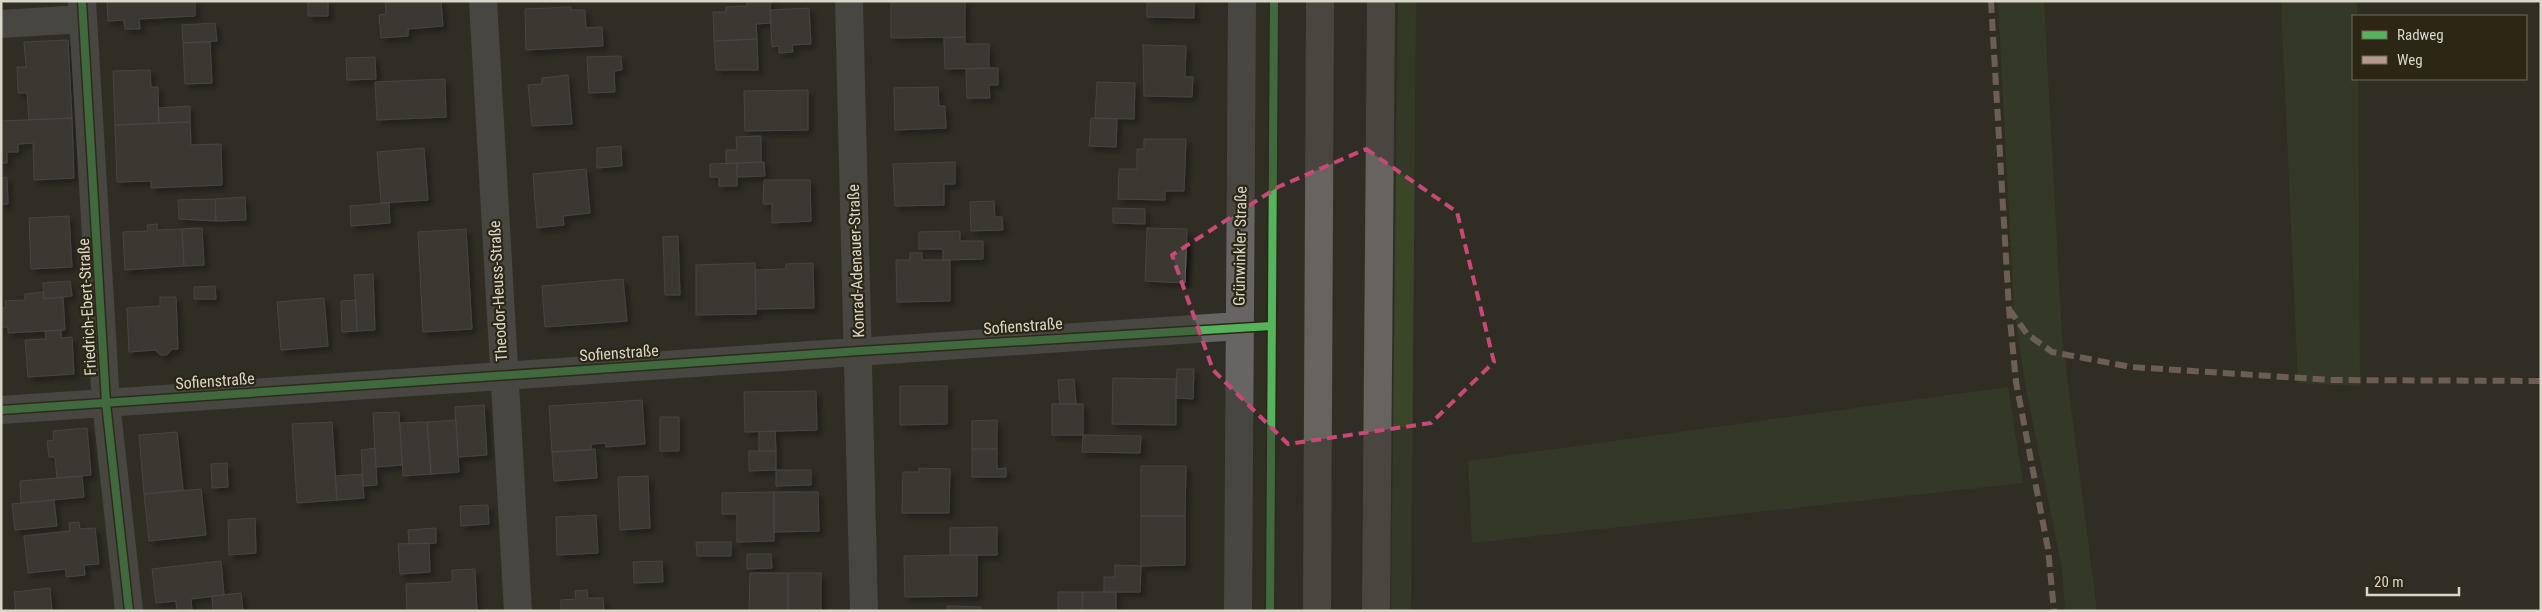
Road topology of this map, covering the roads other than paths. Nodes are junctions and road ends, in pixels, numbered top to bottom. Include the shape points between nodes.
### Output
1 (483, 1) edge
2 (849, 1) edge
3 (1242, 1) edge
4 (1320, 1) edge
5 (1381, 1) edge
6 (82, 10) edge
7 (1, 24) edge
8 (1239, 326) junction
9 (859, 350) junction
10 (503, 374) junction
11 (106, 402) junction
12 (1, 410) edge
13 (129, 611) edge
14 (518, 611) edge
15 (864, 611) edge
16 (1238, 611) edge
17 (1317, 611) edge
18 (1376, 611) edge

1 - 10 street, Theodor-Heuss-Straße
2 - 9 street, Konrad-Adenauer-Straße
3 - 8 street, Grünwinkler Straße
4 - 17 main road
5 - 18 main road
6 - 7 street
6 - 11 street, Friedrich-Ebert-Straße
8 - 9 street, Sofienstraße
8 - 16 street, Grünwinkler Straße
9 - 10 street, Sofienstraße
9 - 15 street, Konrad-Adenauer-Straße
10 - 11 street, Sofienstraße
10 - 14 street, Theodor-Heuss-Straße
11 - 12 street, Sofienstraße
11 - 13 street, Friedrich-Ebert-Straße

